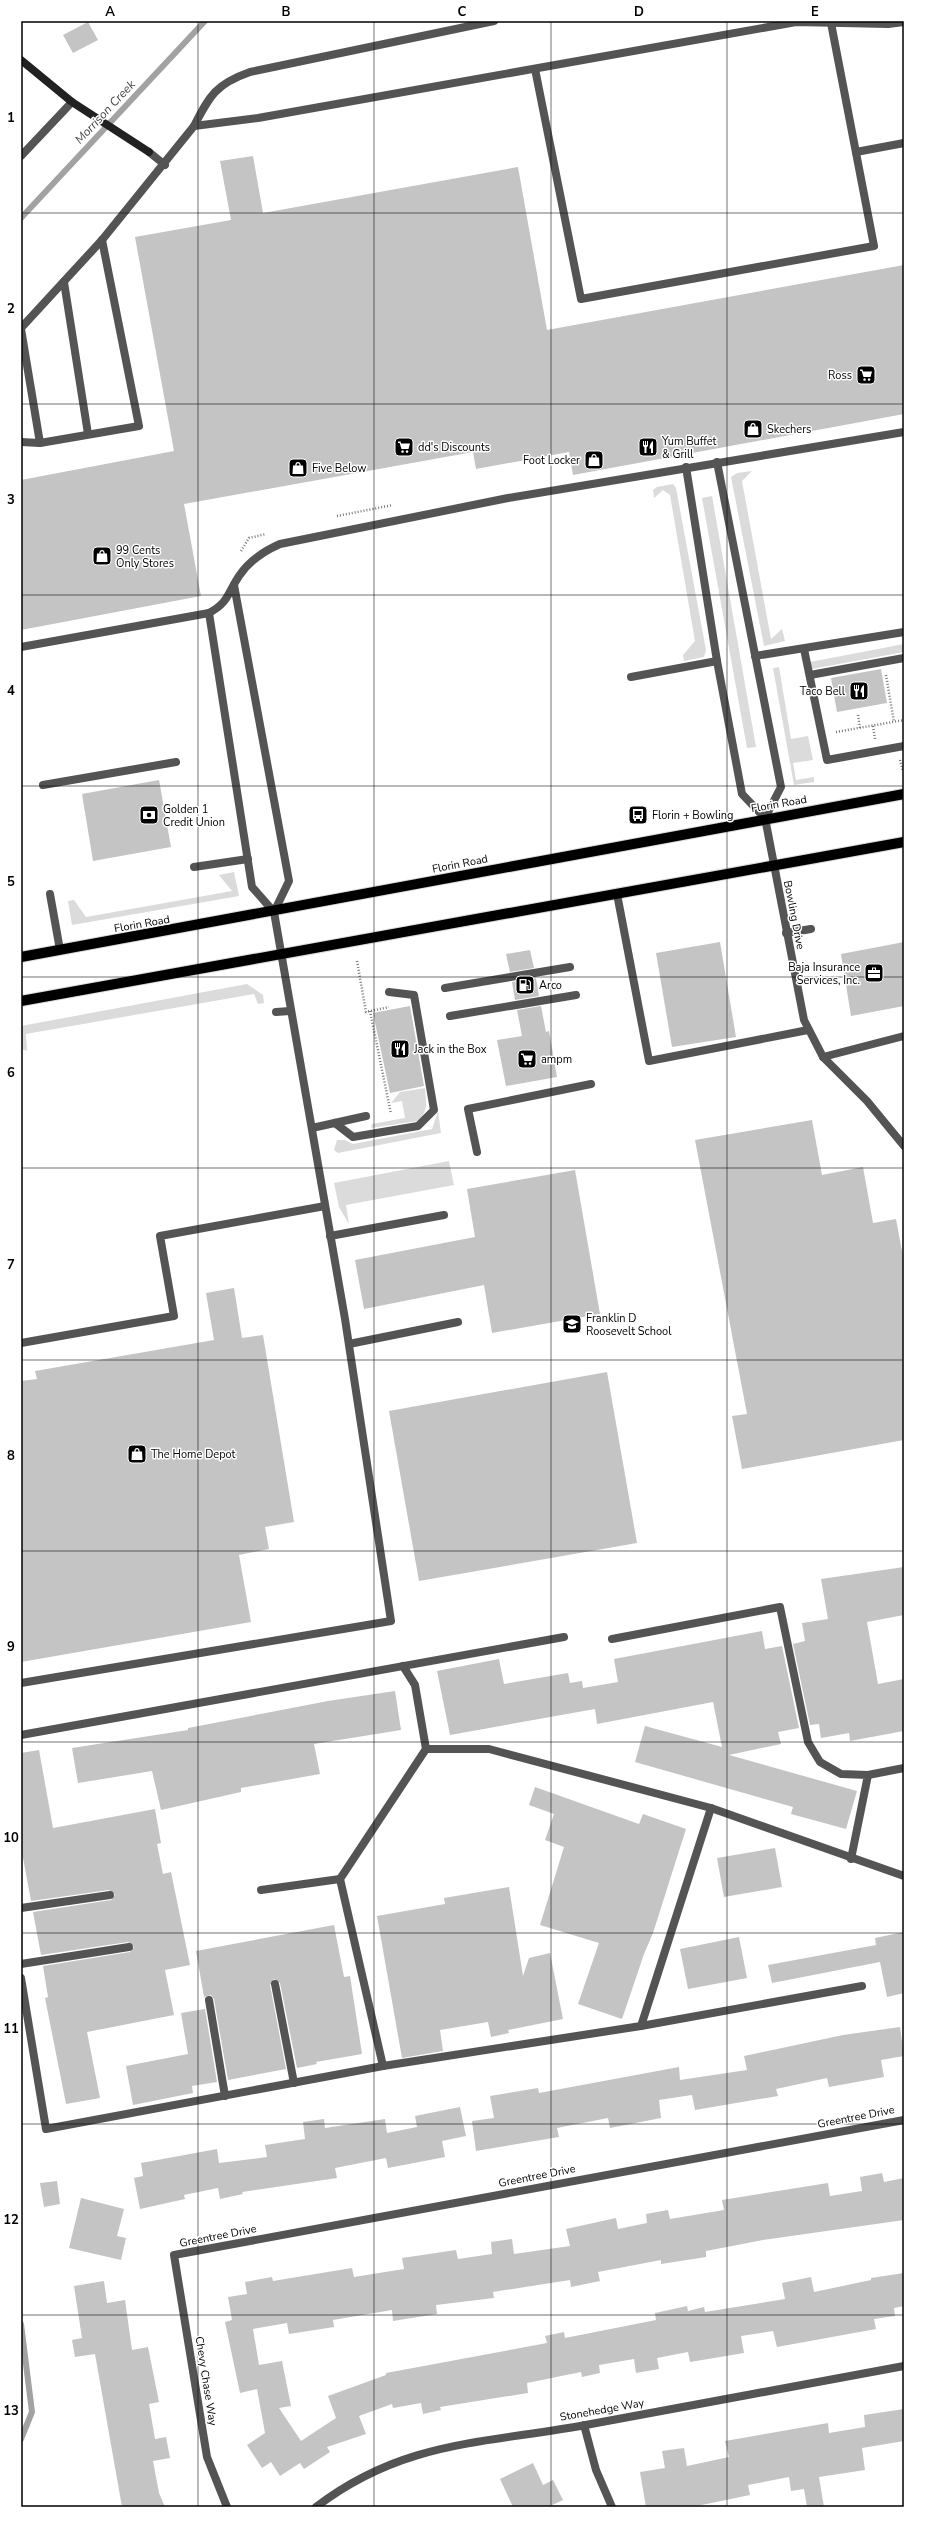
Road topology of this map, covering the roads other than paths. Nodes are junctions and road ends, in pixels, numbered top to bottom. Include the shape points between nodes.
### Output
1 (494, 21) edge
2 (904, 22) edge
3 (830, 23) junction
4 (21, 60) edge
5 (535, 68) junction
6 (72, 102) junction
7 (194, 126) junction
8 (904, 143) edge
9 (856, 152) junction
10 (21, 156) edge
11 (164, 165) junction
12 (102, 240) junction
13 (64, 282) junction
14 (21, 328) edge
15 (904, 432) edge
16 (88, 434) junction
17 (21, 442) edge
18 (40, 443) junction
19 (717, 462) junction
20 (686, 467) junction
21 (234, 585) junction
22 (209, 614) junction
23 (904, 632) edge
24 (21, 647) edge
25 (804, 649) junction
26 (755, 656) junction
27 (904, 658) edge
28 (717, 660) junction
29 (810, 675) junction
30 (631, 677) dead end
31 (904, 746) edge
32 (176, 762) dead end
33 (43, 785) dead end
34 (904, 794) edge
35 (765, 818) junction
36 (904, 842) edge
37 (248, 859) junction
38 (194, 867) dead end
39 (773, 867) junction
40 (50, 894) dead end
41 (617, 894) junction
42 (274, 912) junction
43 (811, 929) dead end
44 (786, 933) junction
45 (60, 950) junction
46 (280, 953) junction
47 (21, 957) edge
48 (570, 967) dead end
49 (445, 988) dead end
50 (389, 992) dead end
51 (576, 995) dead end
52 (21, 1001) edge
53 (290, 1010) junction
54 (276, 1012) dead end
55 (450, 1016) dead end
56 (808, 1030) junction
57 (904, 1036) edge
58 (823, 1057) junction
59 (592, 1084) dead end
60 (366, 1116) dead end
61 (335, 1123) junction
62 (312, 1128) junction
63 (904, 1146) edge
64 (477, 1152) dead end
65 (325, 1206) junction
66 (444, 1215) dead end
67 (330, 1236) junction
68 (458, 1322) dead end
69 (21, 1343) edge
70 (349, 1344) junction
71 (564, 1636) dead end
72 (612, 1640) dead end
73 (403, 1666) junction
74 (21, 1683) edge
75 (21, 1735) edge
76 (426, 1749) junction
77 (904, 1768) edge
78 (868, 1776) junction
79 (711, 1808) junction
80 (852, 1859) junction
81 (904, 1876) edge
82 (340, 1878) junction
83 (261, 1890) dead end
84 (110, 1895) dead end
85 (21, 1908) edge
86 (129, 1947) dead end
87 (21, 1964) edge
88 (21, 1978) edge
89 (275, 1984) dead end
90 (862, 1986) dead end
91 (209, 2000) dead end
92 (641, 2026) junction
93 (383, 2066) junction
94 (294, 2083) junction
95 (225, 2096) junction
96 (904, 2120) edge
97 (174, 2255) joint
98 (904, 2366) edge
99 (584, 2425) junction
100 (227, 2507) edge
101 (316, 2507) edge
102 (612, 2507) edge

1 - 7 street via 250,72 231,79 209,97
2 - 3 street
3 - 5 street via 796,22 759,27 648,50
3 - 9 street
4 - 6 street
5 - 7 street via 258,118
5 - 9 street via 581,299 874,246
6 - 10 street
6 - 11 street
7 - 11 street
8 - 9 street
11 - 12 street
12 - 13 street
12 - 16 street via 139,426
13 - 14 street
13 - 16 street
14 - 18 street
15 - 19 street
16 - 18 street
17 - 18 street
19 - 20 street
19 - 26 street
20 - 21 street via 508,498 280,544 252,561
20 - 28 street
21 - 22 street via 222,606
21 - 42 street via 289,881
22 - 24 street
22 - 37 street
23 - 25 street
25 - 26 street
25 - 29 street
26 - 35 street via 781,787
27 - 29 street
28 - 30 street
28 - 35 street via 742,794
29 - 31 street via 827,760
32 - 33 street
34 - 35 main road, Florin Road
35 - 39 street, Bowling Drive
35 - 42 main road, Florin Road
36 - 39 main road
37 - 38 street
37 - 42 street via 252,887
39 - 41 main road
39 - 44 street, Bowling Drive
40 - 45 street
41 - 46 main road
41 - 56 street via 649,1061
42 - 45 main road, Florin Road
42 - 46 street
43 - 44 street
44 - 56 street, Bowling Drive
45 - 47 main road, Florin Road
46 - 52 main road
46 - 53 street
48 - 49 street
50 - 61 street via 414,995 434,1110 418,1126 353,1137
51 - 55 street
53 - 54 street
53 - 62 street
56 - 58 street, Bowling Drive
57 - 58 street
58 - 63 street, Bowling Drive via 867,1101
59 - 64 street via 468,1108
60 - 61 street
61 - 62 street
62 - 65 street
65 - 67 street
65 - 69 street via 160,1236 174,1316
66 - 67 street
67 - 70 street
68 - 70 street
70 - 74 street via 391,1621
71 - 73 street
72 - 78 street via 780,1607 808,1742 820,1762 830,1768 841,1774
73 - 75 street
73 - 76 street via 415,1685
76 - 79 street via 489,1749
76 - 82 street
77 - 78 street
78 - 80 street
79 - 80 street
79 - 92 street
80 - 81 street
82 - 83 street
82 - 93 street
84 - 85 street
86 - 87 street
88 - 95 street via 46,2129
89 - 94 street
90 - 92 street
91 - 95 street
92 - 93 street
93 - 94 street
94 - 95 street
96 - 97 street, Greentree Drive
97 - 100 street, Chevy Chase Way via 207,2457
98 - 99 street, Stonehedge Way
99 - 101 street, Stonehedge Way via 424,2451 376,2469 353,2481
99 - 102 street via 596,2470

